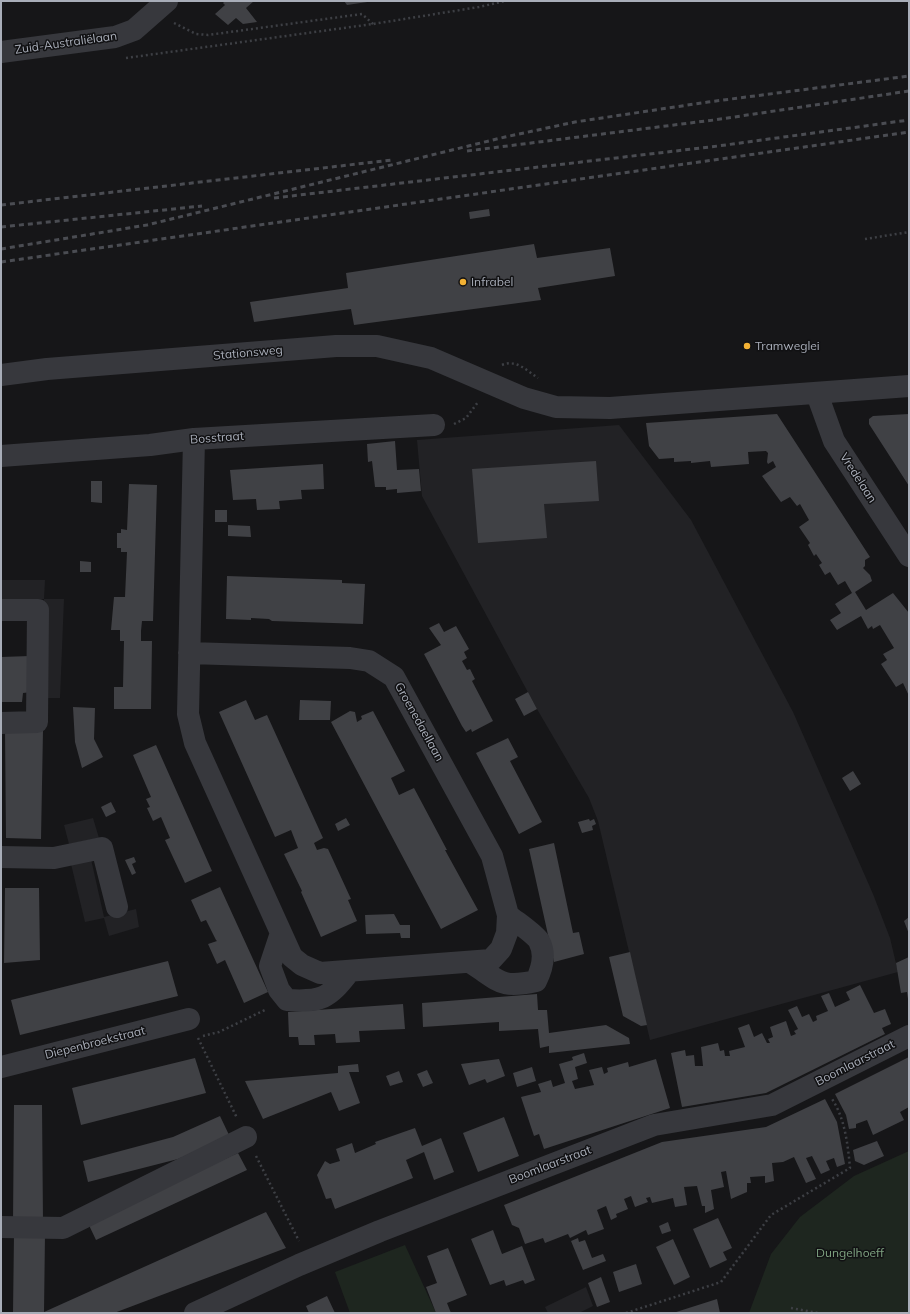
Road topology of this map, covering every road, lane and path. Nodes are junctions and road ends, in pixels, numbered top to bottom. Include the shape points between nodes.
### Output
1 (505, 1) edge
2 (161, 6) edge
3 (373, 24) junction
4 (1, 52) edge
5 (125, 58) dead end
6 (909, 232) edge
7 (865, 239) dead end
8 (1, 375) edge
9 (909, 386) edge
10 (817, 394) junction
11 (472, 399) dead end
12 (434, 425) joint
13 (194, 439) junction
14 (1, 456) edge
15 (909, 556) edge
16 (1, 610) edge
17 (189, 653) junction
18 (1, 723) edge
19 (1, 857) edge
20 (117, 907) dead end
21 (508, 915) junction
22 (281, 933) junction
23 (471, 962) junction
24 (349, 972) junction
25 (287, 1000) junction
26 (194, 1028) joint
27 (909, 1036) edge
28 (1, 1067) edge
29 (820, 1081) junction
30 (246, 1137) dead end
31 (1, 1228) edge
32 (791, 1308) dead end
33 (195, 1313) edge
34 (626, 1313) edge
35 (818, 1313) edge

1 - 3 path
2 - 3 path via 176,24 196,34 208,35 362,14
2 - 4 street, Zuid-Australiëlaan via 134,30 115,37
3 - 5 path
6 - 7 path
8 - 10 street, Stationsweg via 55,368 312,348 377,346 431,358 524,398 556,407 600,409
9 - 10 street
10 - 15 street, Vredelaan via 834,441
11 - 12 path via 478,403 466,418 458,423
12 - 13 street, Bosstraat
13 - 14 street, Bosstraat via 150,445
13 - 17 street, Groenedaellaan
16 - 18 street via 38,610 37,722
17 - 21 street, Groenedaellaan via 350,658 369,661 394,676 492,856
17 - 22 street, Groenedaellaan via 188,714 195,743
19 - 20 street via 54,858 102,848
21 - 23 street, Groenedaellaan via 507,934 501,949 491,960
21 - 23 street via 539,941 543,956 542,970 536,981 509,985 498,981
22 - 24 street, Groenedaellaan via 292,957 302,965 320,973
22 - 25 street via 270,966 279,990
23 - 24 street, Groenedaellaan
24 - 25 street via 334,991 321,998
25 - 26 path via 219,1032
26 - 28 street, Diepenbroekstraat
27 - 29 street, Boomlaarstraat
29 - 33 street, Boomlaarstraat via 772,1106 654,1125 380,1231
29 - 34 path via 836,1106 848,1146 850,1168 771,1215 721,1282
30 - 31 street via 63,1228
32 - 35 path

